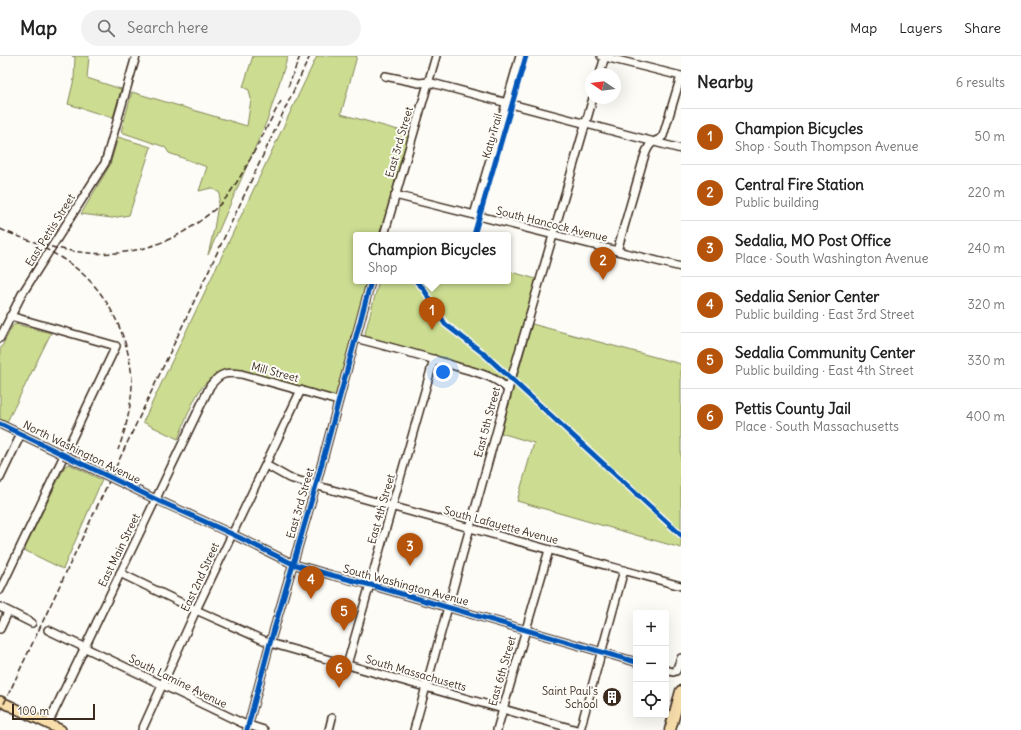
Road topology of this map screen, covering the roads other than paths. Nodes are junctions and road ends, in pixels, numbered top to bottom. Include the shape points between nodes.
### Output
1 (136, 56) edge
2 (436, 56) edge
3 (520, 56) edge
4 (604, 56) edge
5 (601, 68) edge
6 (384, 76) dead end
7 (681, 76) edge
8 (428, 82) junction
9 (506, 104) junction
10 (591, 104) edge
11 (585, 125) junction
12 (653, 142) junction
13 (681, 149) edge
14 (395, 195) junction
15 (474, 215) junction
16 (385, 232) edge
17 (552, 235) junction
18 (617, 252) junction
19 (681, 267) edge
20 (370, 284) edge
21 (10, 316) junction
22 (0, 338) edge
23 (355, 338) junction
24 (434, 359) junction
25 (210, 386) joint
26 (301, 390) junction
27 (508, 390) junction
28 (338, 401) junction
29 (0, 424) edge
30 (21, 434) junction
31 (64, 455) junction
32 (266, 465) junction
33 (0, 478) edge
34 (316, 485) junction
35 (153, 498) junction
36 (393, 507) junction
37 (470, 528) junction
38 (232, 534) junction
39 (548, 550) junction
40 (293, 564) junction
41 (624, 570) junction
42 (120, 573) junction
43 (371, 585) junction
44 (681, 586) edge
45 (0, 590) edge
46 (0, 607) edge
47 (448, 607) junction
48 (196, 610) junction
49 (8, 612) junction
50 (32, 623) dead end
51 (0, 629) edge
52 (48, 630) dead end
53 (525, 630) junction
54 (270, 643) junction
55 (84, 648) junction
56 (601, 652) junction
57 (681, 658) edge
58 (633, 661) edge
59 (347, 665) junction
60 (669, 671) edge
61 (163, 686) junction
62 (426, 687) junction
63 (681, 691) edge
64 (0, 701) edge
65 (503, 709) junction
66 (332, 718) dead end
67 (46, 727) edge
68 (248, 728) edge
69 (61, 730) edge
70 (142, 730) edge
71 (264, 730) edge
72 (329, 730) edge
73 (414, 730) edge
74 (497, 730) edge
75 (579, 730) edge
76 (670, 730) edge

1 - 21 street, East Pettis Street via 105,162
2 - 8 street, East 3rd Street
3 - 9 street
4 - 5 street
4 - 7 street
6 - 8 street via 419,83
7 - 12 street via 663,136
8 - 9 street
8 - 14 street, East 3rd Street
9 - 11 street
9 - 15 street
10 - 11 street, East 5th Street
11 - 12 street
11 - 17 street, East 5th Street
12 - 13 street
12 - 18 street via 643,160
14 - 15 street, South Hancock Avenue
14 - 16 street, East 3rd Street
15 - 17 street, South Hancock Avenue
17 - 18 street, South Hancock Avenue
17 - 27 street, East 5th Street
18 - 19 street, South Hancock Avenue
20 - 23 street, East 3rd Street
21 - 22 street, East Pettis Street
21 - 31 street via 116,346
23 - 24 street
23 - 28 street, East 3rd Street
24 - 27 street via 494,379
24 - 36 street, East 4th Street
25 - 26 street, Mill Street via 221,375 229,373
25 - 35 street, East Main Street
26 - 28 street, Mill Street
26 - 32 street, East 2nd Street
27 - 37 street, East 5th Street
28 - 34 street, East 3rd Street
29 - 30 street, North Washington Avenue
30 - 31 street, North Washington Avenue
30 - 33 street
31 - 35 street, North Washington Avenue, bridge
31 - 45 street
32 - 34 street, South Lafayette Avenue via 289,478
32 - 38 street, East 2nd Street
34 - 36 street, South Lafayette Avenue
34 - 40 street, East 3rd Street
35 - 38 street, South Washington Avenue
35 - 42 street, East Main Street
36 - 37 street, South Lafayette Avenue
36 - 43 street, East 4th Street
37 - 39 street, South Lafayette Avenue
37 - 47 street, East 5th Street
38 - 40 street, South Washington Avenue
38 - 48 street, East 2nd Street
39 - 41 street, South Lafayette Avenue
39 - 53 street, East 6th Street
40 - 43 street, South Washington Avenue
40 - 54 street, East 3rd Street
41 - 44 street, South Lafayette Avenue
41 - 56 street
42 - 48 street, South Massachusetts
42 - 55 street, East Main Street
43 - 47 street, South Washington Avenue
43 - 59 street, East 4th Street
46 - 49 street
47 - 53 street, South Washington Avenue
47 - 62 street, East 5th Street
48 - 54 street, South Massachusetts
48 - 61 street, East 2nd Street
49 - 50 street
49 - 51 street
52 - 55 street, South Lamine Avenue
53 - 56 street, South Washington Avenue
53 - 65 street, East 6th Street
54 - 59 street, South Massachusetts
54 - 68 street, East 3rd Street
55 - 61 street, South Lamine Avenue
55 - 67 street, East Main Street
56 - 58 street, South Washington Avenue
56 - 75 street
57 - 60 street via 676,671
59 - 62 street, South Massachusetts
61 - 68 street, South Lamine Avenue
61 - 70 street, East 2nd Street
62 - 65 street, South Massachusetts
62 - 73 street, East 5th Street
63 - 76 highway
64 - 67 main road
65 - 74 street, East 6th Street
65 - 75 street, South Massachusetts
66 - 72 street
67 - 69 main road
68 - 71 street, South Lamine Avenue

